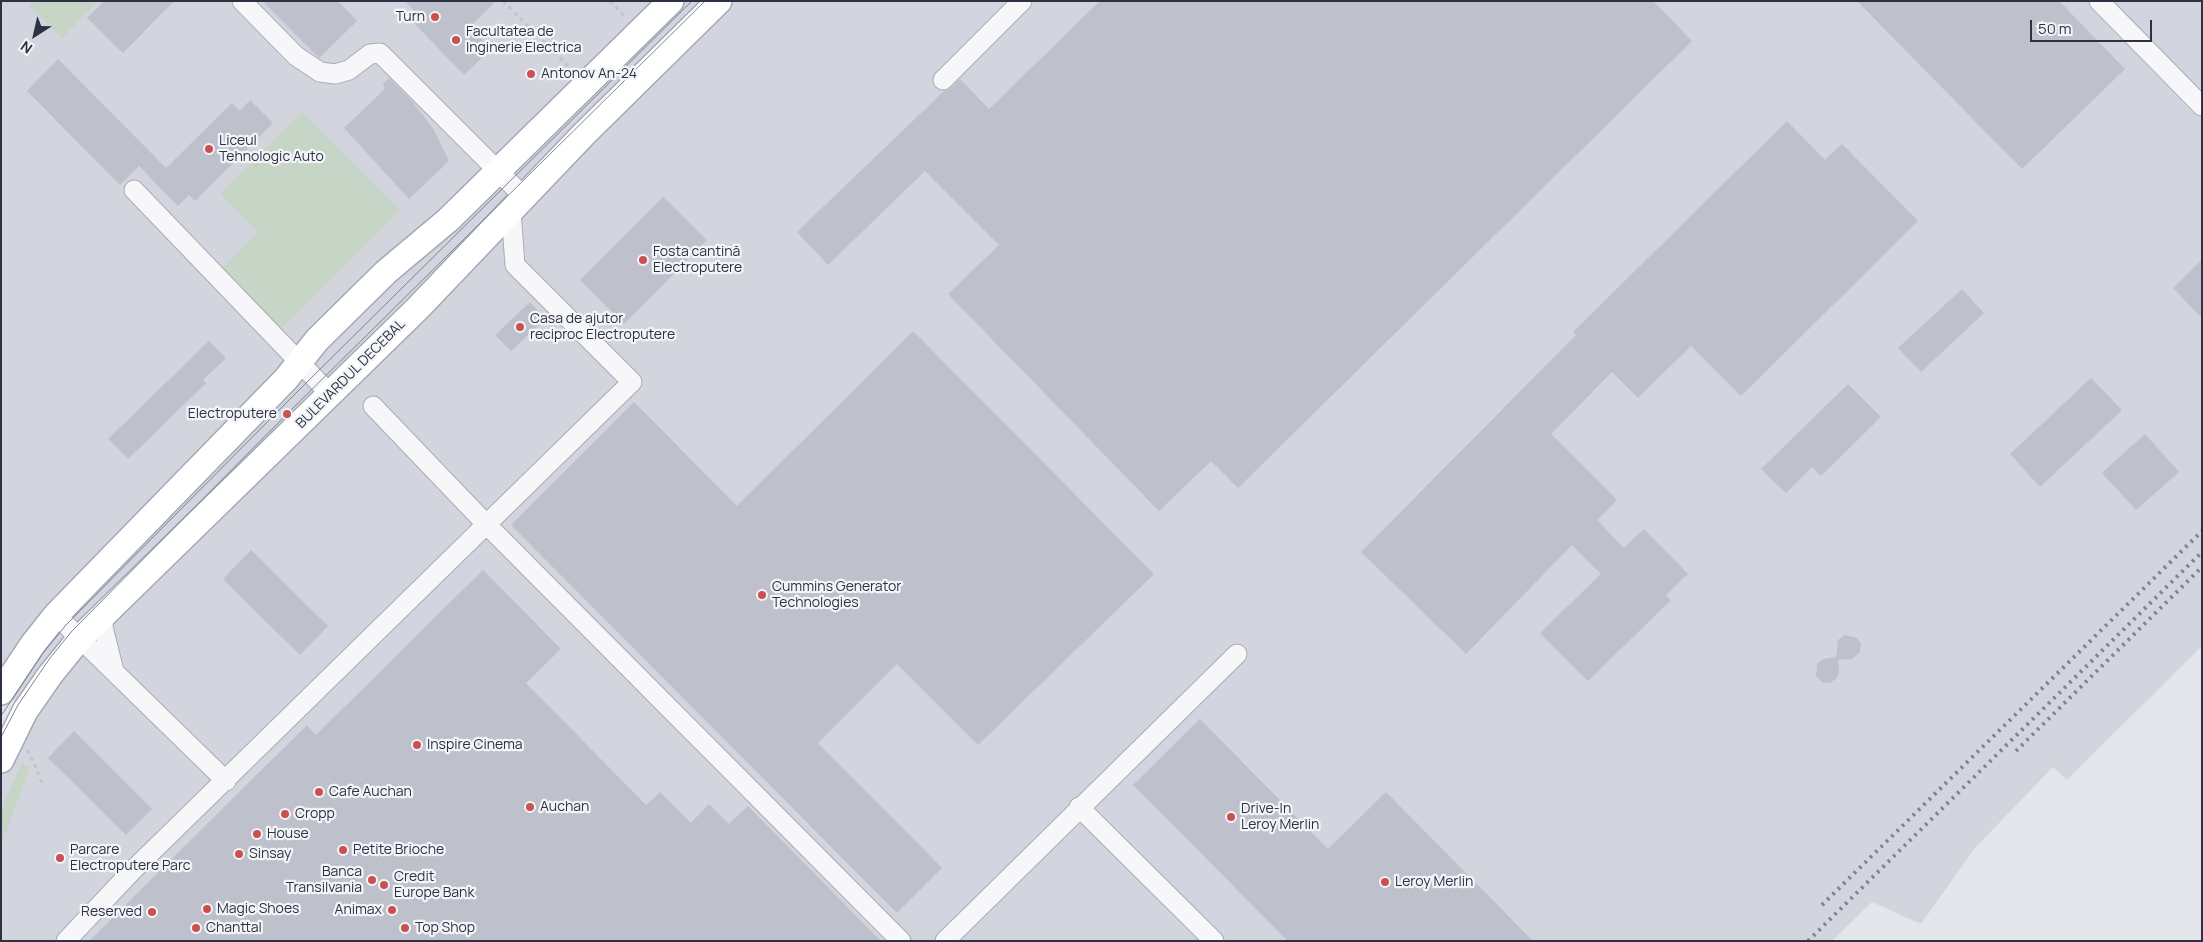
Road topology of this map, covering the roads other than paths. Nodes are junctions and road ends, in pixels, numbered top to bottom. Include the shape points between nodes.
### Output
1 (242, 1) edge
2 (671, 1) edge
3 (719, 1) edge
4 (1022, 1) edge
5 (2099, 1) edge
6 (943, 80) dead end
7 (2202, 106) edge
8 (498, 171) junction
9 (134, 190) dead end
10 (518, 204) junction
11 (299, 362) junction
12 (330, 394) junction
13 (372, 406) dead end
14 (487, 525) junction
15 (56, 615) junction
16 (104, 615) junction
17 (80, 638) junction
18 (1236, 654) dead end
19 (114, 672) junction
20 (1, 691) edge
21 (1, 760) edge
22 (226, 781) junction
23 (1079, 807) junction
24 (66, 941) edge
25 (901, 941) edge
26 (945, 941) edge
27 (1214, 941) edge

1 - 8 lane via 296,56 320,72 334,74 349,70 370,54 380,53
2 - 8 main road
3 - 10 main road, BULEVARDUL DECEBAL
4 - 6 lane
5 - 7 lane
8 - 10 lane
8 - 11 main road via 448,220 386,272
9 - 11 lane
10 - 12 main road, BULEVARDUL DECEBAL
10 - 14 lane via 515,265 632,382
11 - 12 lane
11 - 15 main road
12 - 16 main road, BULEVARDUL DECEBAL
13 - 14 lane
14 - 22 lane
14 - 25 lane
15 - 17 lane
15 - 20 main road
16 - 17 main road, BULEVARDUL DECEBAL
16 - 19 lane via 103,627
17 - 19 lane
17 - 21 main road, BULEVARDUL DECEBAL via 25,711
18 - 23 lane
19 - 22 lane
22 - 24 lane via 132,871
23 - 26 lane
23 - 27 lane

